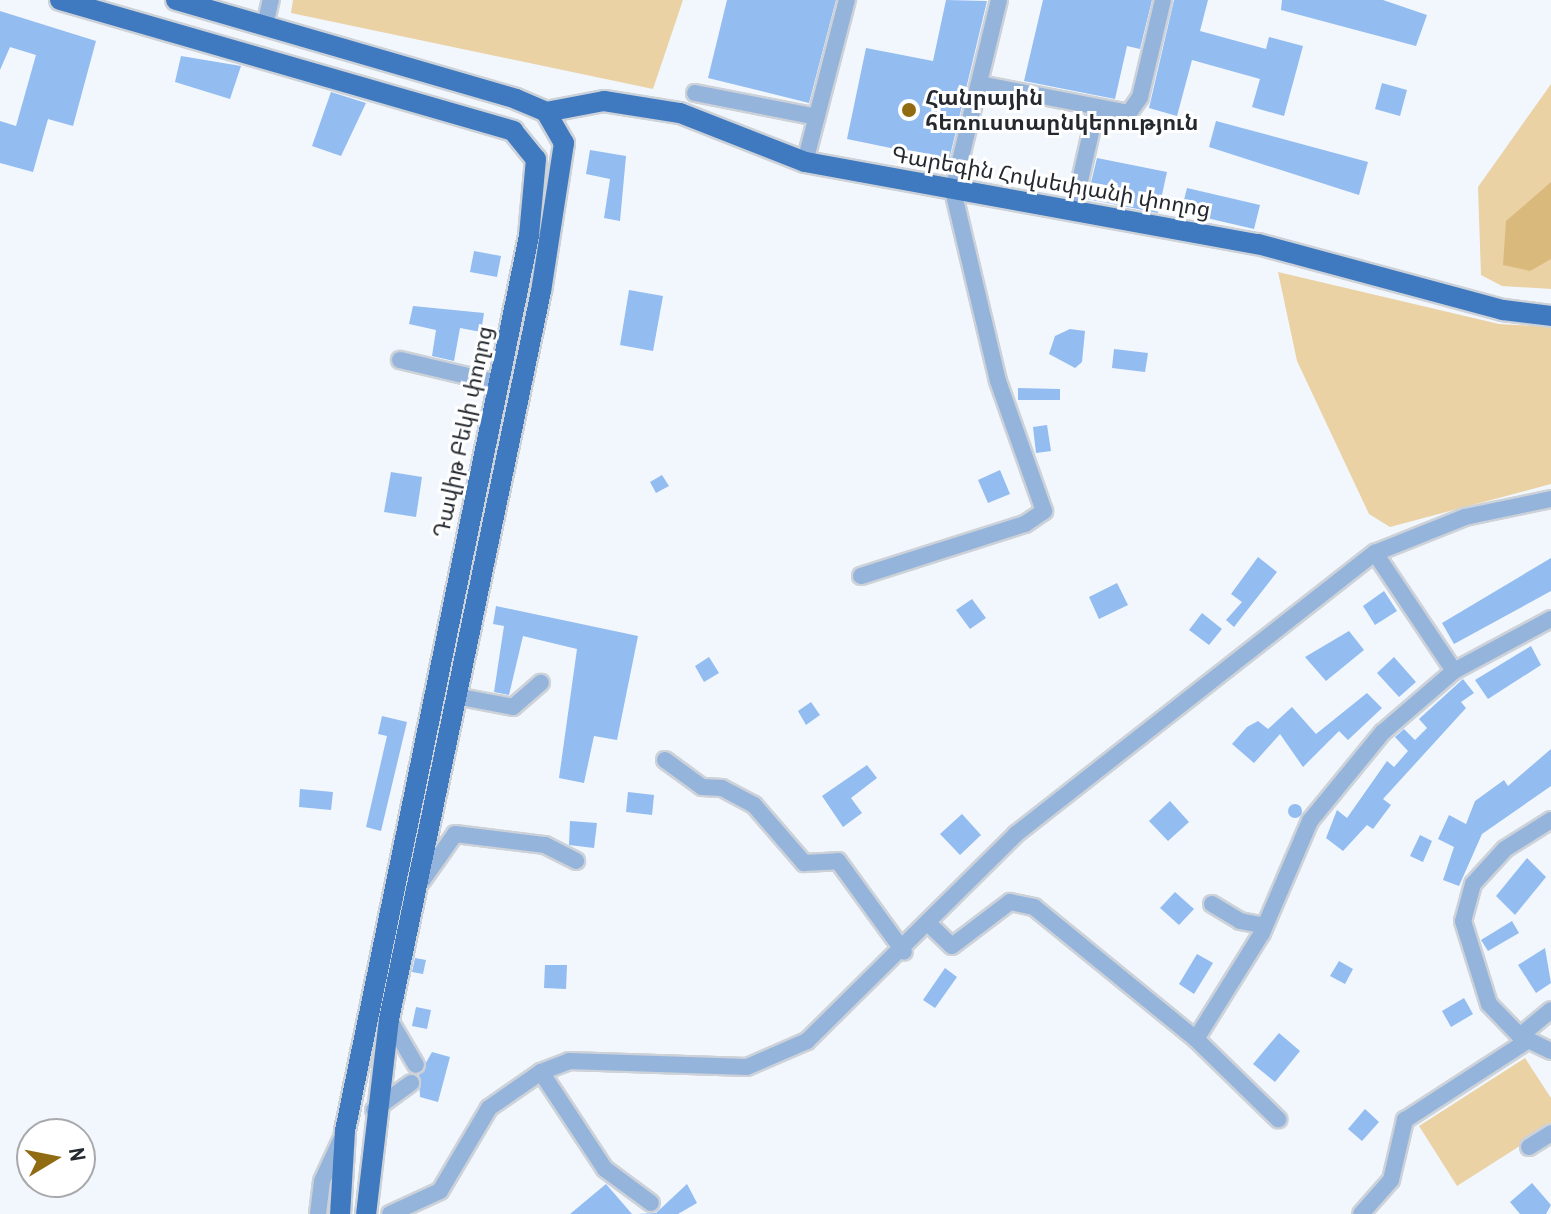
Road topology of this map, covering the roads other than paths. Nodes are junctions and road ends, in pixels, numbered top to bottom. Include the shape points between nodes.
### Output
1 (60, 0) edge
2 (176, 0) edge
3 (271, 0) edge
4 (847, 0) edge
5 (999, 0) edge
6 (1163, 0) edge
7 (265, 25) junction
8 (980, 84) junction
9 (695, 93) dead end
10 (1096, 110) junction
11 (546, 112) junction
12 (817, 117) junction
13 (523, 138) junction
14 (805, 162) junction
15 (953, 190) junction
16 (1073, 212) junction
17 (1551, 316) edge
18 (400, 360) dead end
19 (497, 383) junction
20 (1551, 499) edge
21 (1375, 553) junction
22 (861, 576) dead end
23 (1551, 619) edge
24 (1454, 671) junction
25 (541, 683) dead end
26 (434, 691) junction
27 (455, 696) junction
28 (665, 760) dead end
29 (1551, 820) edge
30 (576, 861) dead end
31 (413, 897) junction
32 (1212, 904) dead end
33 (930, 925) junction
34 (1265, 926) junction
35 (904, 952) junction
36 (1551, 1010) edge
37 (389, 1019) junction
38 (1196, 1039) junction
39 (1523, 1039) junction
40 (1551, 1051) edge
41 (416, 1065) dead end
42 (541, 1072) junction
43 (411, 1083) dead end
44 (373, 1111) junction
45 (1278, 1119) dead end
46 (345, 1131) junction
47 (1551, 1133) edge
48 (1529, 1147) dead end
49 (651, 1203) dead end
50 (318, 1214) edge
51 (340, 1214) edge
52 (366, 1214) edge
53 (390, 1214) edge
54 (1361, 1214) edge

1 - 13 main road
2 - 7 main road
3 - 7 street
4 - 12 street
5 - 8 street
6 - 10 street via 1137,107 1119,115
7 - 11 main road
8 - 10 street
8 - 15 street
9 - 12 street
10 - 16 street
11 - 13 main road
11 - 14 main road, Գարեգին Հովսեփյանի փողոց via 604,101 680,113
11 - 27 main road via 564,143 563,171
12 - 14 street
13 - 19 main road, Դավիթ Բեկի փողոց via 536,159 536,181
14 - 15 main road, Գարեգին Հովսեփյանի փողոց
15 - 16 main road, Գարեգին Հովսեփյանի փողոց
15 - 22 street via 998,381 1044,511 1041,518
16 - 17 main road, Գարեգին Հովսեփյանի փողոց via 1286,250 1478,304
18 - 19 street
19 - 26 main road, Դավիթ Բեկի փողոց
20 - 21 street via 1465,517
21 - 24 street
21 - 33 street via 1016,834
23 - 24 street
24 - 34 street via 1382,733 1310,821
25 - 27 street via 513,707
26 - 27 main road
26 - 46 main road, Դավիթ Բեկի փողոց
27 - 31 main road
28 - 35 street via 702,787 722,788 754,805 804,863 838,861
29 - 39 street via 1505,849 1473,884 1463,921 1489,1004
30 - 31 street via 545,845 455,834
31 - 37 main road
32 - 34 street via 1240,921
33 - 35 street
33 - 38 street via 952,946 1010,902 1034,907
34 - 38 street
35 - 42 street via 807,1041 747,1067 569,1061
36 - 39 street
37 - 41 street
37 - 44 main road
38 - 45 street
39 - 40 street
39 - 54 street via 1405,1120 1391,1180
42 - 49 street via 605,1169
42 - 53 street via 489,1108 440,1191
43 - 44 street
44 - 52 main road
46 - 50 street via 322,1181
46 - 51 main road, Դավիթ Բեկի փողոց
47 - 48 street

